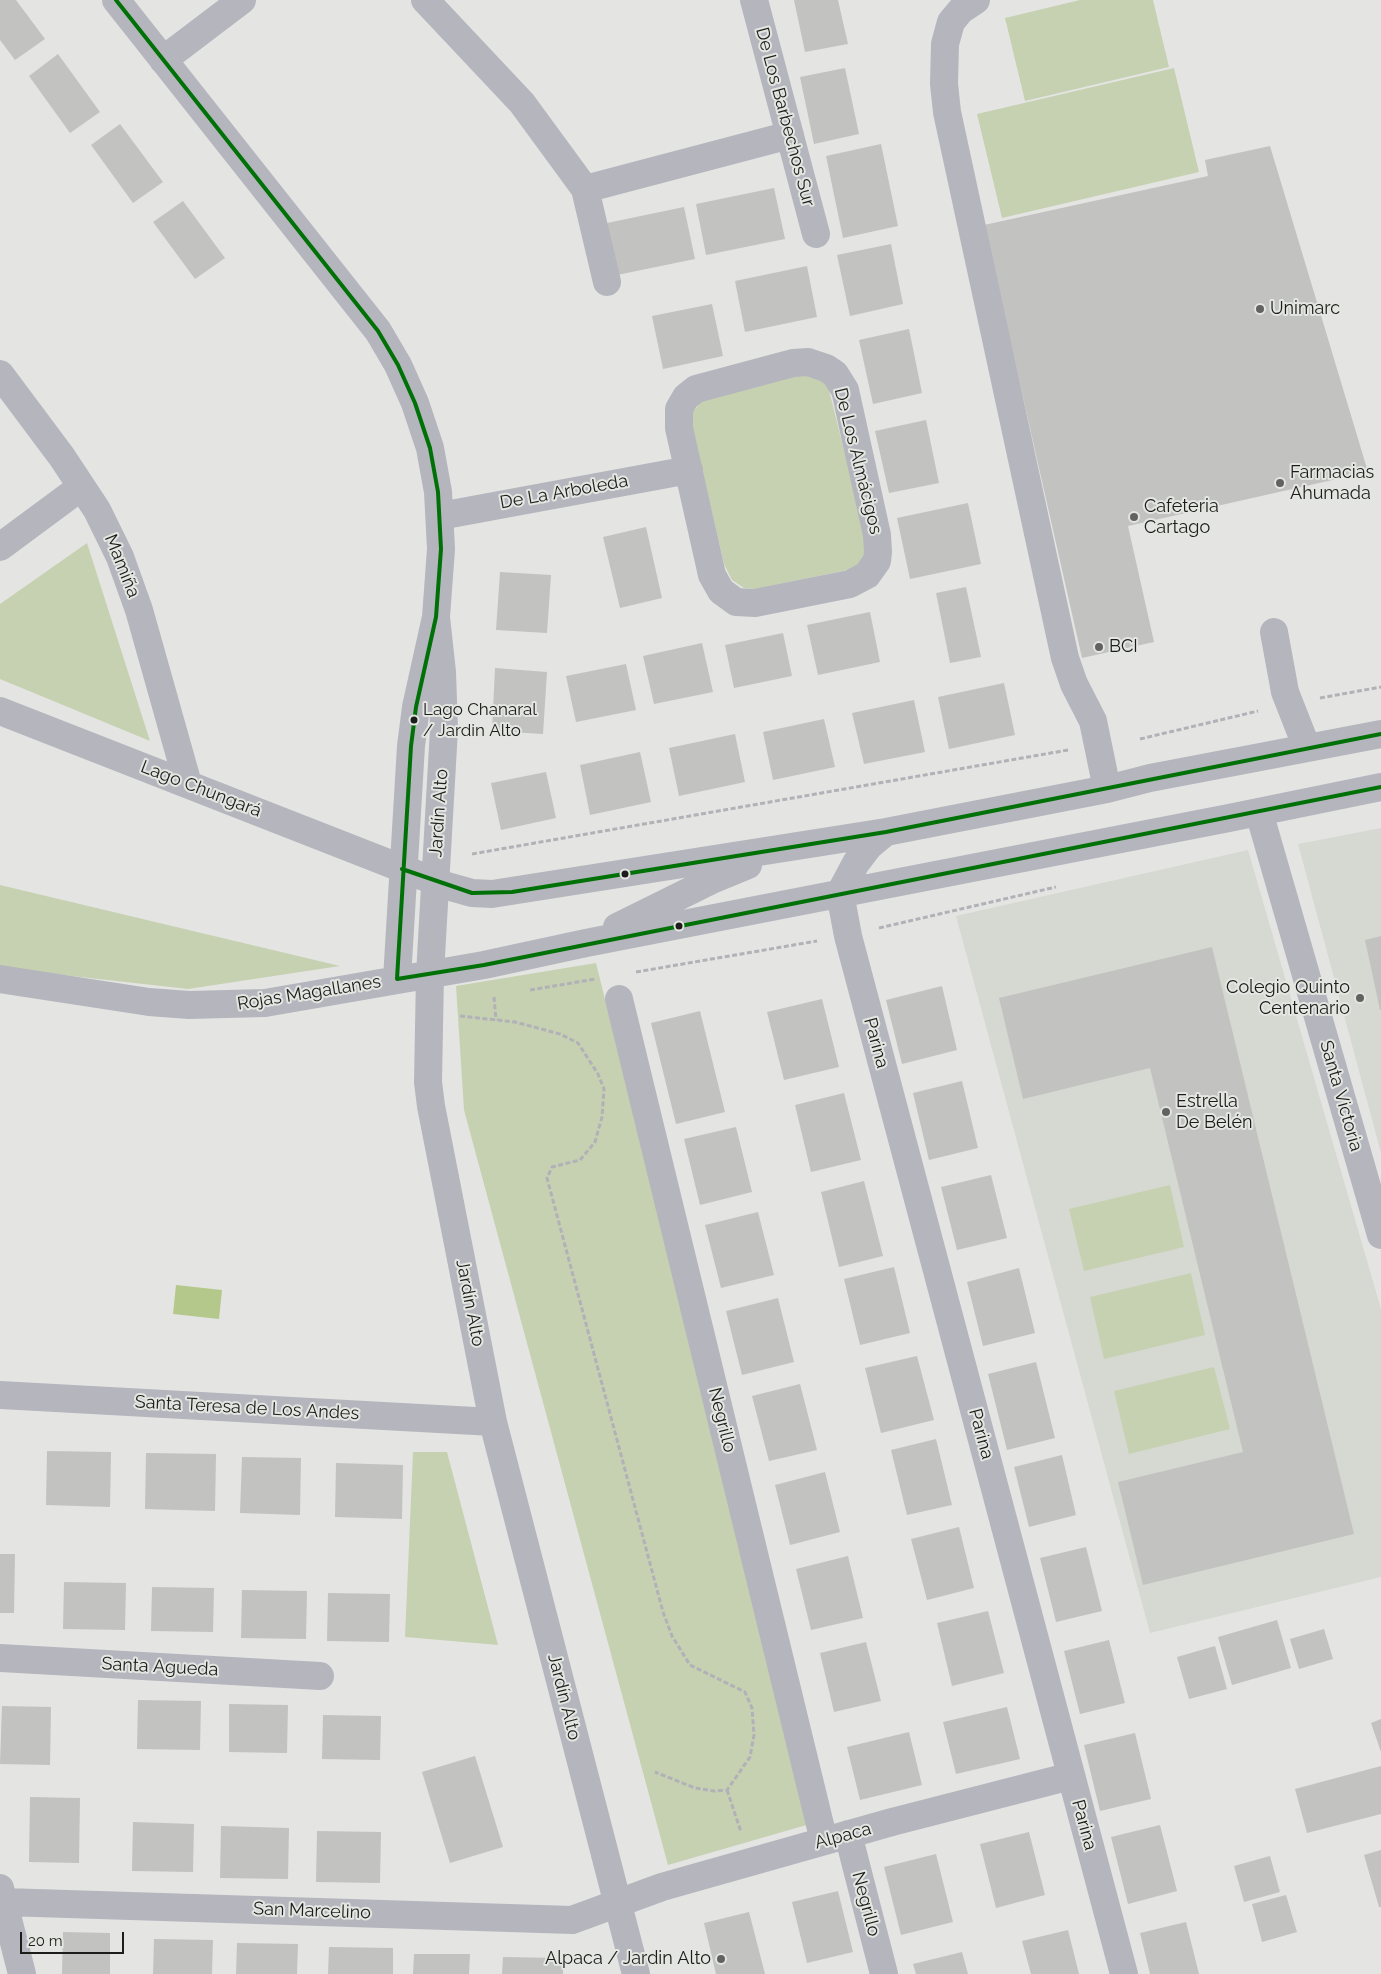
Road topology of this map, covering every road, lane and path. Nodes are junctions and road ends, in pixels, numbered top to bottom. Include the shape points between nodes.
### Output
1 (116, 0) edge
2 (242, 0) edge
3 (425, 0) edge
4 (754, 0) edge
5 (976, 0) edge
6 (162, 60) junction
7 (790, 135) junction
8 (584, 188) junction
9 (816, 234) dead end
10 (607, 282) dead end
11 (0, 374) edge
12 (689, 470) junction
13 (81, 486) junction
14 (440, 516) junction
15 (0, 547) edge
16 (436, 617) junction
17 (1274, 632) dead end
18 (0, 711) edge
19 (1381, 734) edge
20 (1099, 745) junction
21 (1307, 748) junction
22 (188, 784) junction
23 (1381, 787) edge
24 (1107, 789) junction
25 (1259, 812) junction
26 (886, 832) junction
27 (801, 846) junction
28 (472, 854) dead end
29 (402, 869) junction
30 (434, 881) junction
31 (840, 893) junction
32 (586, 943) junction
33 (430, 974) junction
34 (0, 979) edge
35 (397, 979) junction
36 (493, 997) dead end
37 (619, 998) dead end
38 (431, 1011) junction
39 (496, 1020) junction
40 (1381, 1235) edge
41 (0, 1395) edge
42 (494, 1422) junction
43 (0, 1658) edge
44 (320, 1676) dead end
45 (655, 1772) dead end
46 (1071, 1776) junction
47 (727, 1790) junction
48 (836, 1838) junction
49 (751, 1862) junction
50 (2, 1895) edge
51 (617, 1903) junction
52 (22, 1974) edge
53 (636, 1974) edge
54 (884, 1974) edge
55 (1124, 1974) edge

1 - 6 street, Jardín Alto
2 - 6 street
3 - 8 street via 522,103
4 - 7 street, De Los Barbechos Sur
5 - 20 street via 951,22 945,44 947,112 1065,658 1093,721
6 - 14 street, Jardín Alto via 378,331 416,402 430,448
7 - 8 street
7 - 9 street, De Los Barbechos Sur
8 - 10 street
11 - 13 street, Mamiña
12 - 12 street, De Los Almácigos via 712,574 721,591 736,602 755,603 850,584 867,574 876,561 877,535 845,390 835,374 826,368 808,362 793,363 690,392 681,404 678,418
12 - 14 street, De La Arboleda
13 - 15 street
13 - 22 street, Mamiña via 109,532 131,583
14 - 16 street, Jardín Alto
16 - 29 street, Jardín Alto via 416,707
16 - 30 street, Jardín Alto via 444,729
17 - 21 street via 1285,692
18 - 22 street, Lago Chungará
19 - 21 street, Rojas Magallanes
20 - 24 street
20 - 28 path
21 - 24 street, Rojas Magallanes
22 - 29 street, Lago Chungará
23 - 25 street, Rojas Magallanes
24 - 26 street, Rojas Magallanes
25 - 31 street, Rojas Magallanes
25 - 40 street, Santa Victoria
26 - 27 street, Rojas Magallanes
26 - 31 street via 856,863
27 - 30 street, Rojas Magallanes via 492,894 472,893
27 - 32 street, Rojas Magallanes via 714,879
29 - 30 street, Rojas Magallanes
29 - 35 street, Jardín Alto
30 - 33 street, Jardín Alto
31 - 32 street, Rojas Magallanes
31 - 46 street, Parina via 850,945
32 - 33 street, Rojas Magallanes
33 - 35 street, Rojas Magallanes
33 - 38 street, Jardín Alto
34 - 35 street, Rojas Magallanes via 190,1006 265,1003
36 - 39 path
37 - 48 street, Negrillo
38 - 39 path
38 - 42 street, Jardín Alto via 428,1082 431,1106
39 - 47 path via 560,1034 578,1043 604,1090 602,1117 595,1142 580,1160 552,1167 547,1178 627,1484 672,1636 690,1665 746,1692 752,1708 754,1735 750,1757
41 - 42 street, Santa Teresa de Los Andes
42 - 51 street, Jardín Alto
43 - 44 street, Santa Agueda
45 - 47 path via 695,1788
46 - 48 street, Alpaca
46 - 55 street, Parina
47 - 49 path
48 - 49 street, Alpaca
48 - 54 street, Negrillo
49 - 51 street, Alpaca
50 - 51 street, San Marcelino via 572,1920
50 - 52 street
51 - 53 street, Jardín Alto

